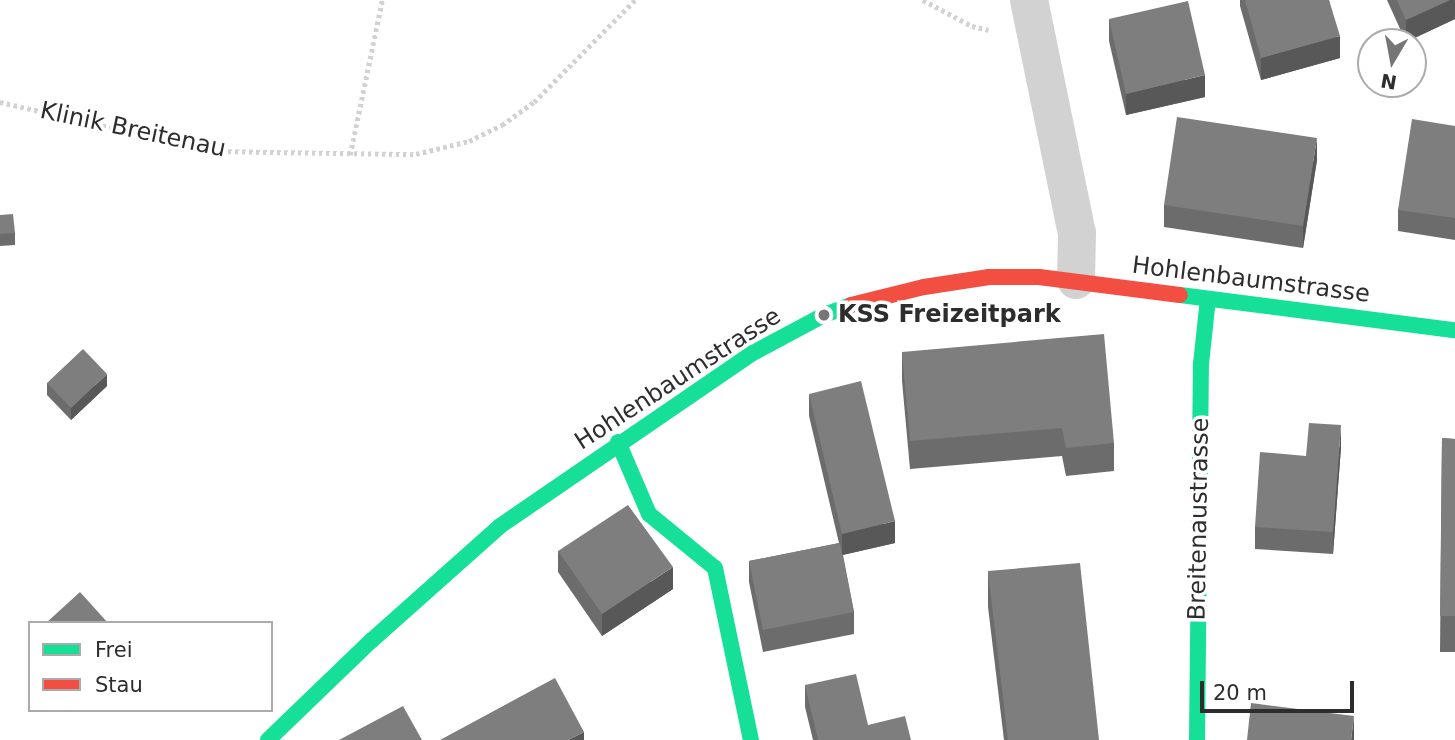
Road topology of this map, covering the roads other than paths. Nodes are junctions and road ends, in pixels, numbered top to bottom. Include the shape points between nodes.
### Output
1 (1028, 0) edge
2 (1076, 280) junction
3 (1208, 299) junction
4 (1455, 330) edge
5 (618, 442) junction
6 (268, 740) edge
7 (751, 740) edge
8 (1196, 740) edge

1 - 2 street via 1077,233
2 - 3 street, Hohlenbaumstrasse
2 - 5 street, Hohlenbaumstrasse via 989,277 924,287 824,314 753,353
3 - 4 street, Hohlenbaumstrasse
3 - 8 street, Breitenaustrasse via 1201,364
5 - 6 street, Hohlenbaumstrasse via 500,526 370,641
5 - 7 street via 649,514 715,568

